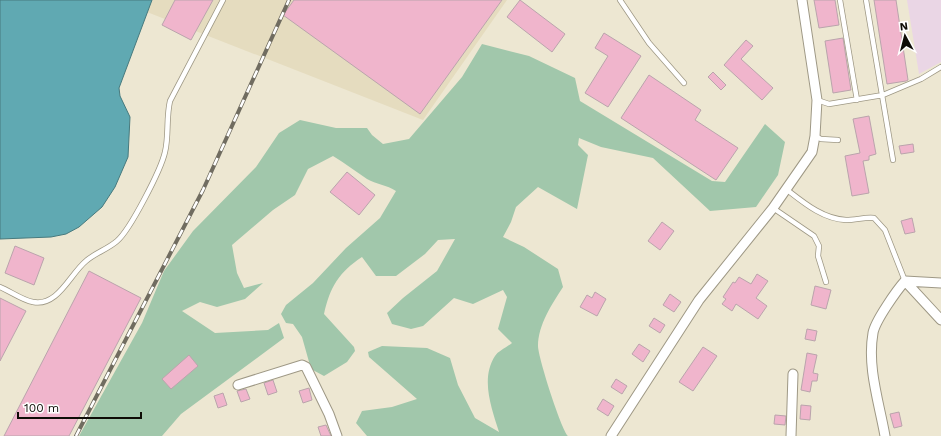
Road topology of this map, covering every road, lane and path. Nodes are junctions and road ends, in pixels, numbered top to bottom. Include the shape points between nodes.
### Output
1 (223, 0) edge
2 (620, 0) edge
3 (802, 0) edge
4 (840, 0) edge
5 (866, 0) edge
6 (941, 67) edge
7 (684, 83) dead end
8 (883, 95) junction
9 (817, 100) junction
10 (857, 100) junction
11 (815, 136) junction
12 (838, 140) dead end
13 (893, 160) dead end
14 (786, 189) junction
15 (773, 208) junction
16 (905, 281) junction
17 (826, 282) dead end
18 (941, 283) edge
19 (0, 287) edge
20 (941, 320) edge
21 (793, 374) dead end
22 (238, 385) dead end
23 (337, 436) edge
24 (611, 436) edge
25 (791, 436) edge
26 (885, 436) edge

1 - 19 lane via 170,101 165,153 144,199 118,241 86,260 56,296 46,302 33,302
2 - 7 lane via 649,43
3 - 9 street
4 - 10 lane
5 - 8 lane
6 - 8 lane via 921,79
8 - 10 lane
8 - 13 lane
9 - 10 lane via 829,104
9 - 11 street
11 - 12 lane
11 - 14 street via 812,152
14 - 15 street
14 - 16 lane via 814,210 825,214 846,220 874,218 886,230
15 - 17 lane via 814,236 820,246 818,256
15 - 24 street via 699,300
16 - 18 street
16 - 20 street
16 - 26 street via 896,291 873,332 871,367
21 - 25 street
22 - 23 street via 302,365 306,367

